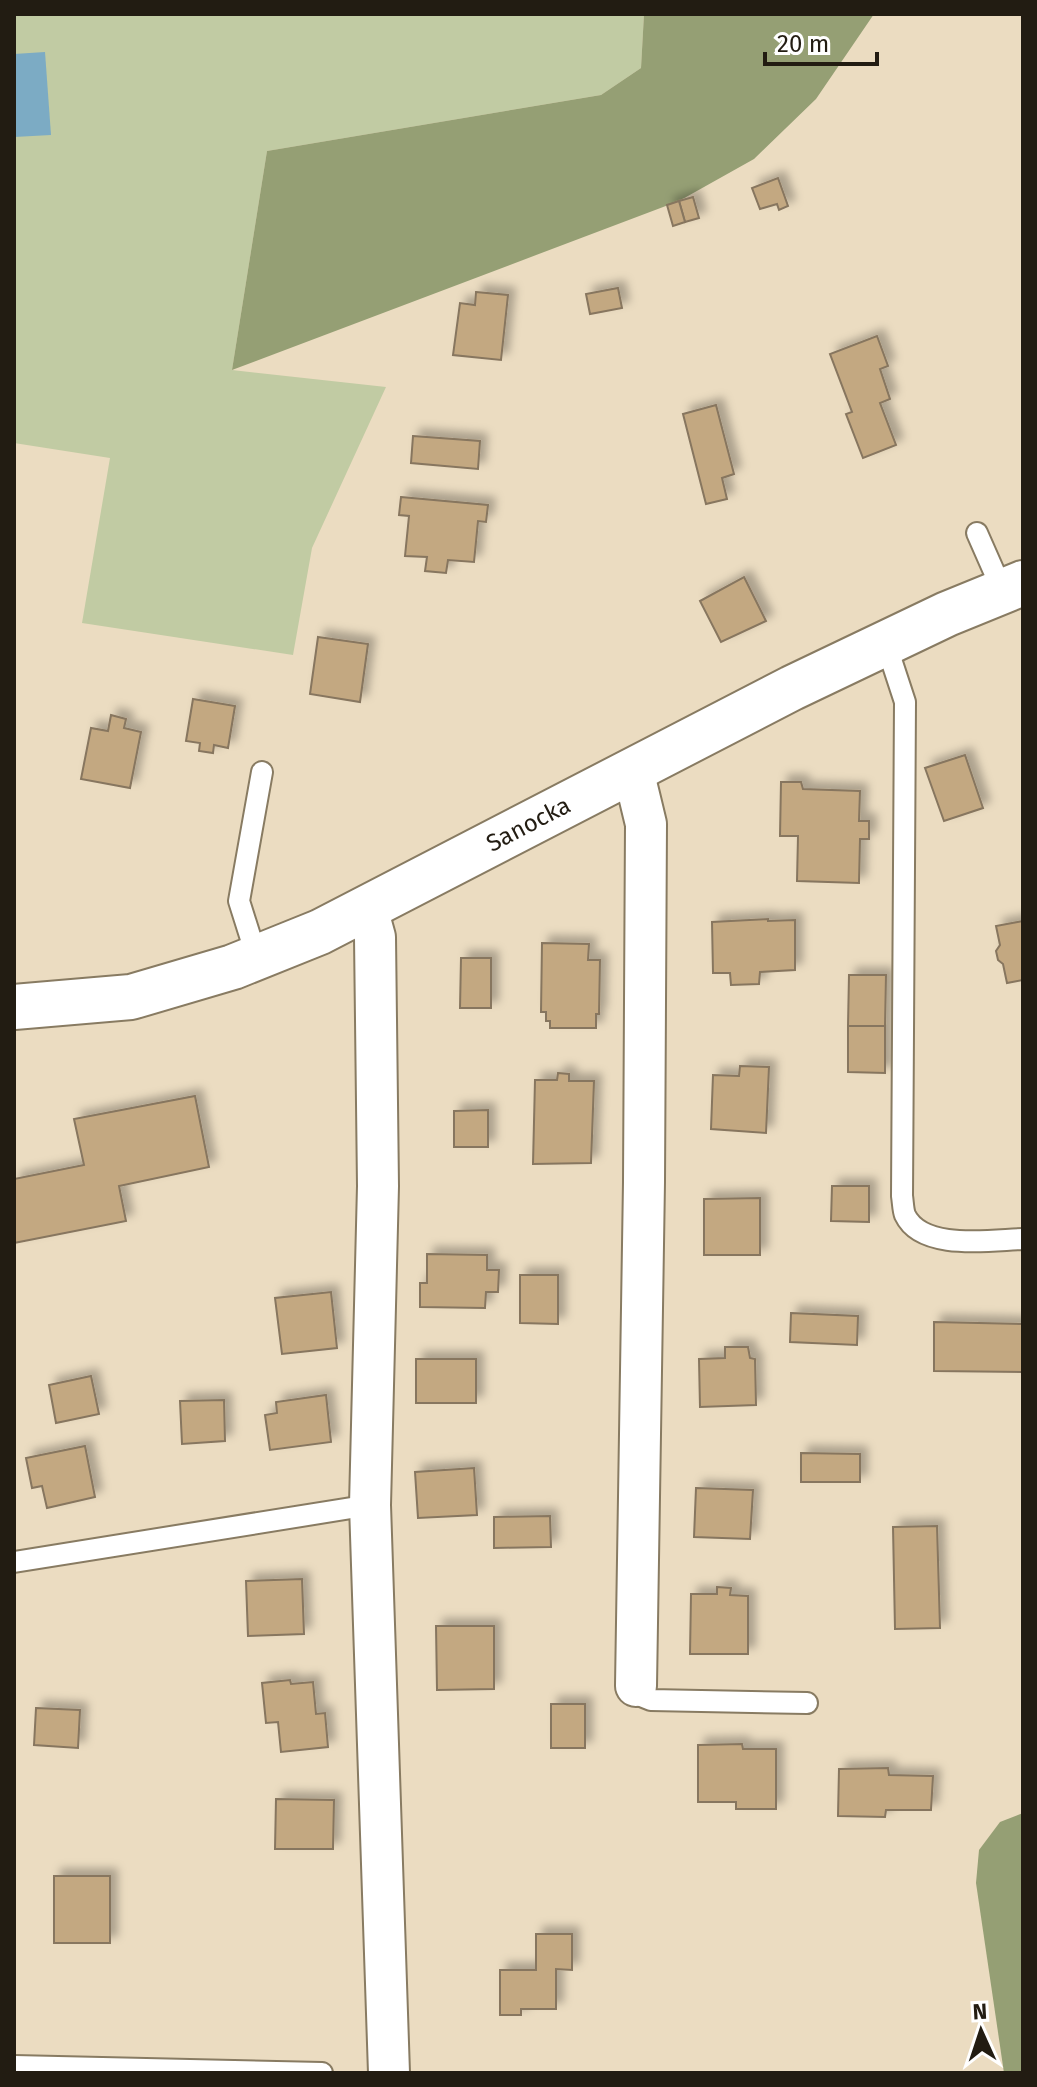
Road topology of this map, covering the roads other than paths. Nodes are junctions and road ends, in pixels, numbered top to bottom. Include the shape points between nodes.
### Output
1 (977, 533) dead end
2 (1013, 587) edge
3 (886, 644) junction
4 (633, 770) junction
5 (262, 772) dead end
6 (367, 908) junction
7 (257, 958) junction
8 (14, 1007) edge
9 (1023, 1239) edge
10 (370, 1505) junction
11 (14, 1562) edge
12 (636, 1686) joint
13 (807, 1703) dead end
14 (14, 2066) edge
15 (322, 2073) edge
16 (389, 2073) edge

1 - 2 lane
2 - 3 main road, Sanocka
3 - 4 main road, Sanocka
3 - 9 lane via 905,702 905,1214 915,1229 931,1238
4 - 6 main road, Sanocka
4 - 12 street via 646,824
5 - 7 lane via 239,901
6 - 7 main road, Sanocka
6 - 10 street via 375,937 378,1186
7 - 8 main road, Sanocka via 131,997
10 - 11 lane
10 - 16 street
12 - 13 lane via 651,1700
14 - 15 lane

